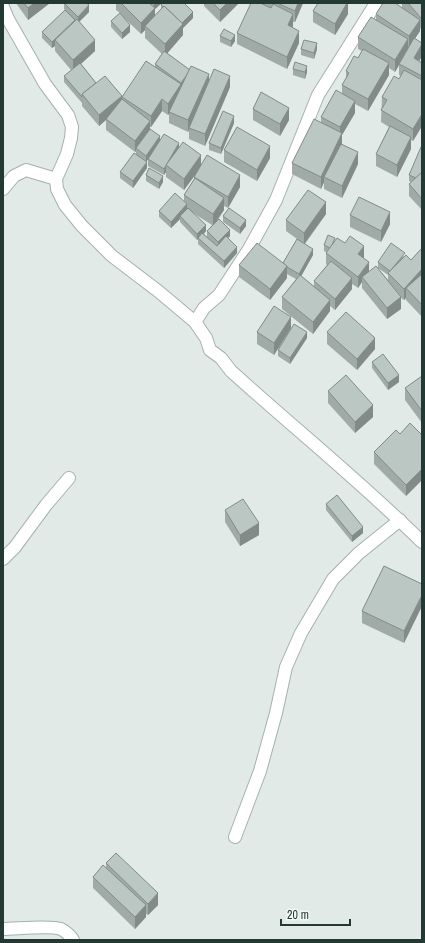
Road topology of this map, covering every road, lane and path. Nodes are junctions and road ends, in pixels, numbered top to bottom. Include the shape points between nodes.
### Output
1 (376, 3) edge
2 (3, 7) edge
3 (56, 179) junction
4 (3, 189) edge
5 (195, 322) junction
6 (69, 478) dead end
7 (400, 520) junction
8 (422, 542) edge
9 (3, 559) edge
10 (235, 837) dead end
11 (3, 929) edge
12 (73, 940) edge

1 - 5 street via 318,95 276,200 249,249 219,295 204,308
2 - 3 street via 45,84 68,115 72,127 72,138
3 - 4 street via 26,170 14,176
3 - 5 street via 57,189 65,204 82,226 112,256
5 - 7 street via 206,338 210,350 222,358 231,371
6 - 9 street
7 - 8 street
7 - 10 street via 359,552 333,578 301,634 286,667 260,771
11 - 12 street via 60,929

